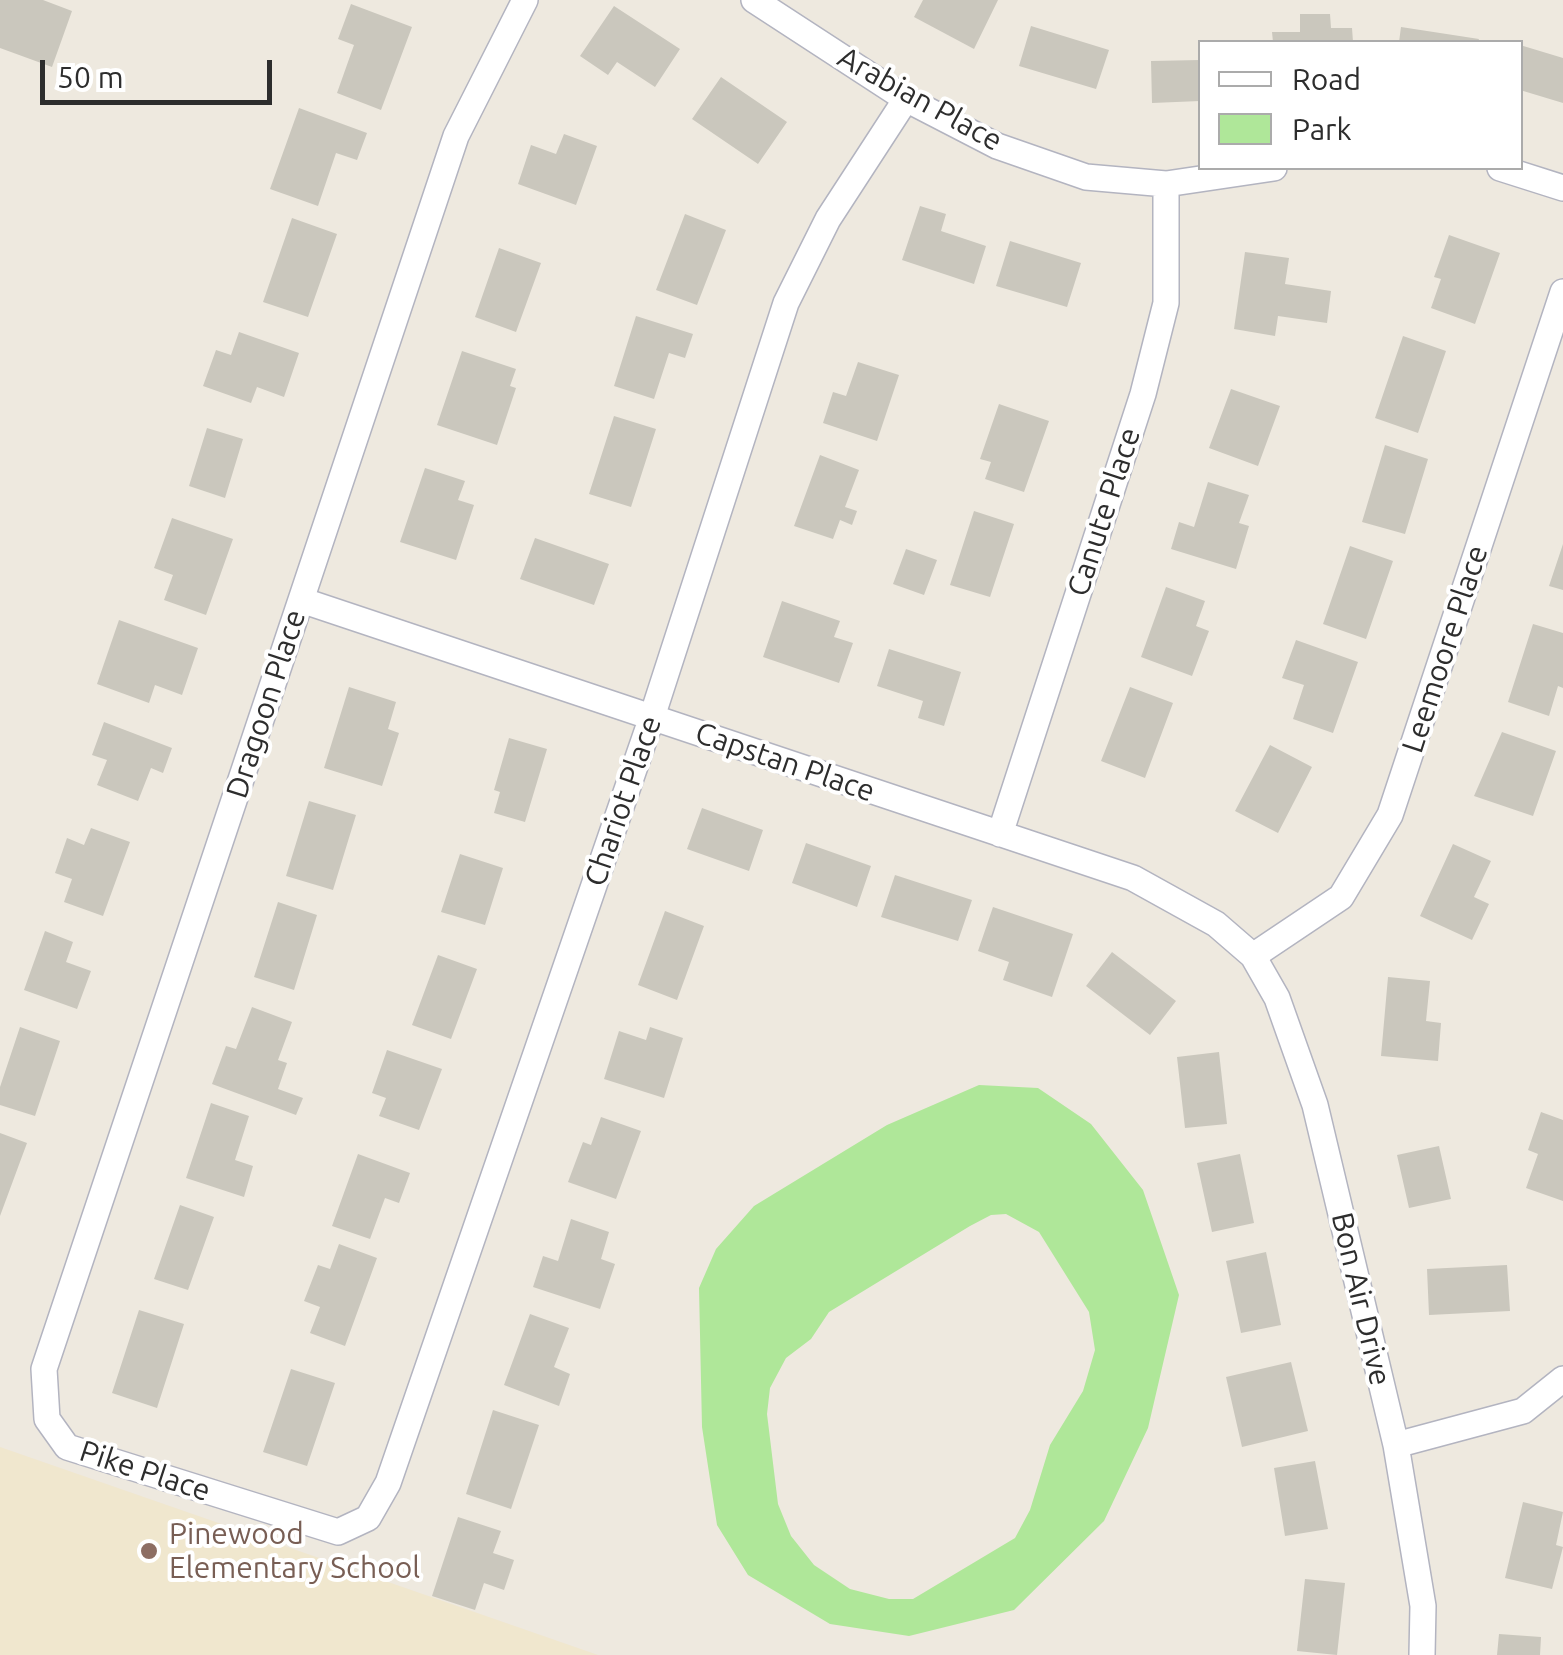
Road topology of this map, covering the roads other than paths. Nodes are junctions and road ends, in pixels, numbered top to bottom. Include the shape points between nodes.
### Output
1 (525, 0) edge
2 (754, 0) edge
3 (906, 98) junction
4 (1260, 170) edge
5 (1506, 170) edge
6 (1166, 184) junction
7 (1563, 188) edge
8 (1563, 292) edge
9 (301, 600) junction
10 (652, 717) junction
11 (1000, 834) junction
12 (1253, 956) junction
13 (1563, 1379) edge
14 (47, 1420) joint
15 (1396, 1445) junction
16 (368, 1518) joint
17 (1422, 1655) edge

1 - 9 street, Dragoon Place via 456,136
2 - 3 street, Arabian Place
3 - 6 street, Arabian Place via 997,146 1086,176
3 - 10 street, Chariot Place via 828,219 786,303
4 - 6 street, Arabian Place
5 - 7 street
6 - 11 street, Canute Place via 1166,303 1143,394
8 - 12 street, Leemoore Place via 1390,815 1341,897
9 - 10 street, Capstan Place
9 - 14 street, Dragoon Place via 44,1369
10 - 11 street, Capstan Place
10 - 16 street, Chariot Place via 388,1484
11 - 12 street, Capstan Place via 1133,878 1216,924
12 - 15 street, Bon Air Drive via 1277,998 1315,1105
13 - 15 street via 1523,1411
14 - 16 street, Pike Place via 67,1447 338,1532
15 - 17 street, Bon Air Drive via 1422,1606

